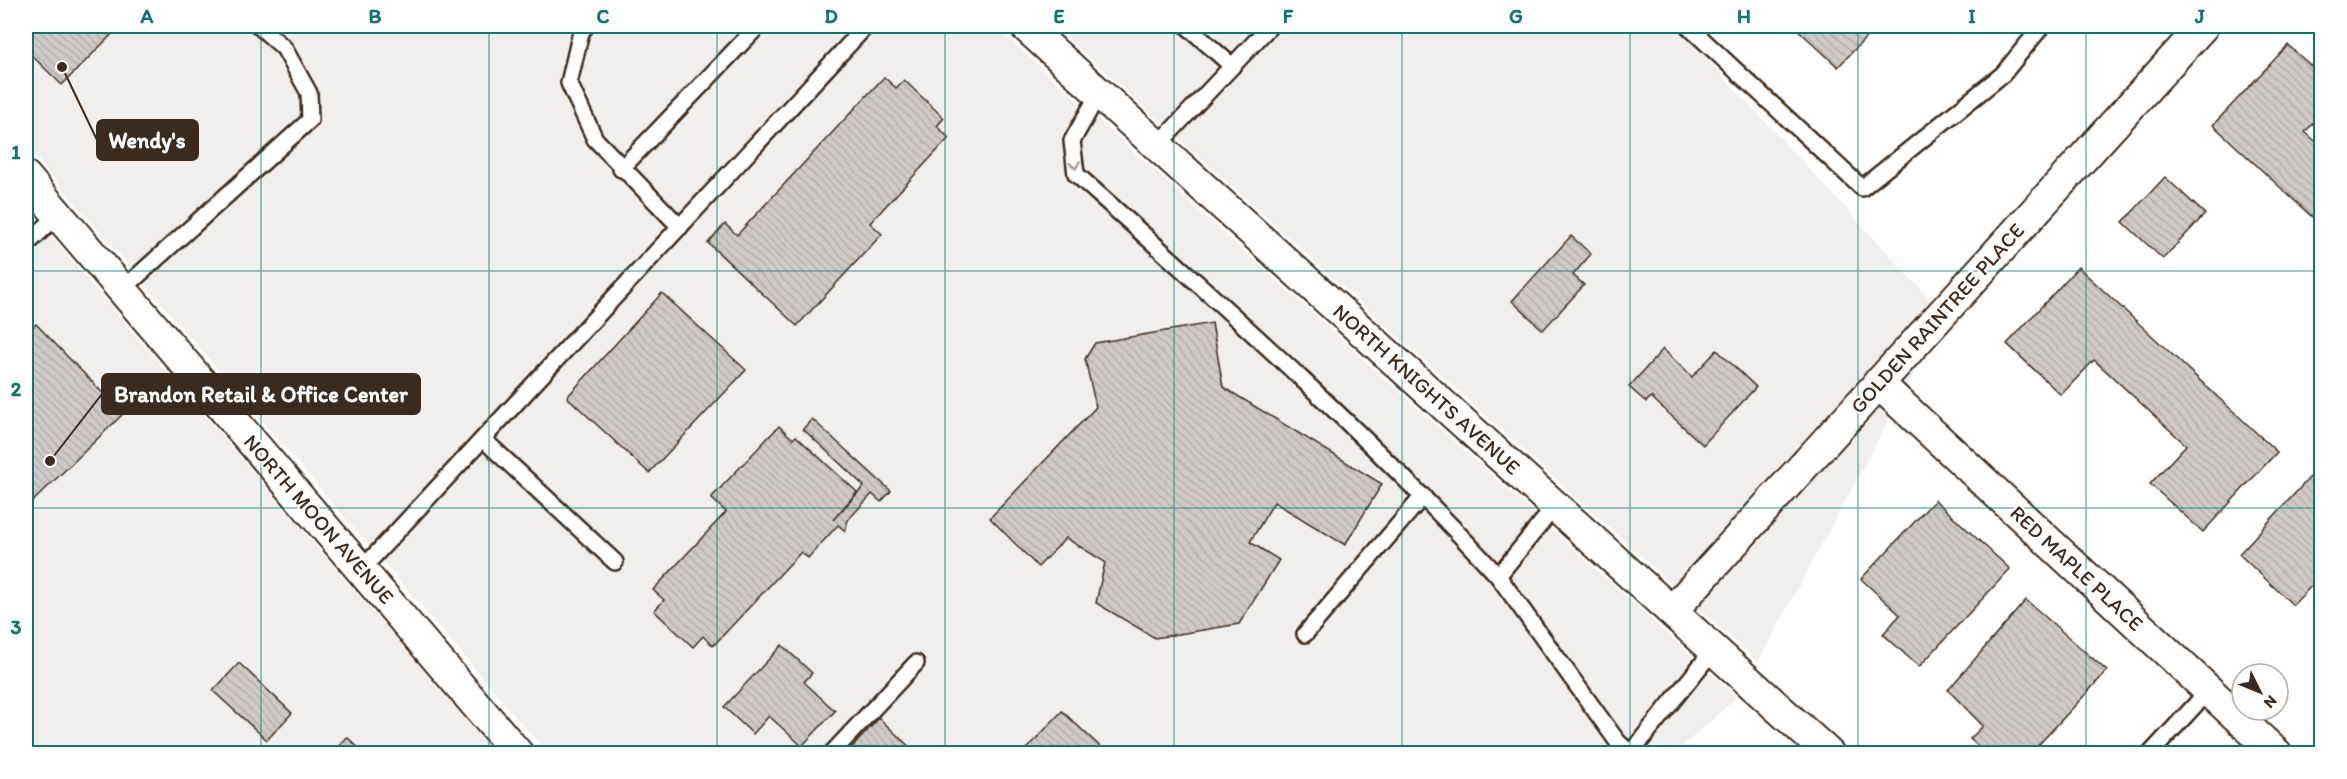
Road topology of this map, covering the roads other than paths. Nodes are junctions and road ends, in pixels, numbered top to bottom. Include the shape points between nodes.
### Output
1 (259, 26) edge
2 (586, 26) edge
3 (758, 26) edge
4 (865, 26) edge
5 (1025, 26) edge
6 (1187, 26) edge
7 (1270, 26) edge
8 (1688, 26) edge
9 (2042, 26) edge
10 (2203, 26) edge
11 (1232, 66) junction
12 (1099, 93) junction
13 (1157, 146) junction
14 (621, 169) junction
15 (26, 177) edge
16 (58, 214) junction
17 (680, 227) junction
18 (26, 245) edge
19 (122, 290) junction
20 (1878, 383) junction
21 (483, 439) junction
22 (1423, 496) junction
23 (1556, 506) junction
24 (615, 562) dead end
25 (362, 569) junction
26 (1498, 576) junction
27 (1672, 611) junction
28 (1305, 634) dead end
29 (1714, 649) junction
30 (916, 663) dead end
31 (2209, 690) junction
32 (518, 753) edge
33 (831, 753) edge
34 (1631, 753) edge
35 (1829, 753) edge
36 (2150, 753) edge
37 (2277, 753) edge

1 - 19 lane via 284,48 309,93 310,120
2 - 14 lane via 581,32 569,83 595,139
3 - 14 lane
4 - 17 lane
5 - 12 street, NORTH KNIGHTS AVENUE
6 - 11 lane
7 - 11 lane
8 - 9 lane via 1862,188 2003,74
10 - 20 street, GOLDEN RAINTREE PLACE
11 - 13 lane
12 - 13 street, NORTH KNIGHTS AVENUE
12 -> 22 lane via 1072,141 1076,174
13 - 23 street, NORTH KNIGHTS AVENUE
14 - 17 lane
15 - 16 street, NORTH MOON AVENUE
16 - 18 lane
16 - 19 street, NORTH MOON AVENUE
17 - 21 lane
19 - 25 street, NORTH MOON AVENUE
20 - 27 street, GOLDEN RAINTREE PLACE
20 - 31 street, RED MAPLE PLACE
21 - 24 lane
21 - 25 lane
22 - 26 lane
22 - 28 lane
23 - 26 lane
23 - 27 street, NORTH KNIGHTS AVENUE
25 - 32 street, NORTH MOON AVENUE
26 - 34 lane via 1617,741
27 - 29 street, NORTH KNIGHTS AVENUE
29 - 34 lane
29 - 35 street, NORTH KNIGHTS AVENUE
30 - 33 lane
31 - 36 lane
31 - 37 street, RED MAPLE PLACE

